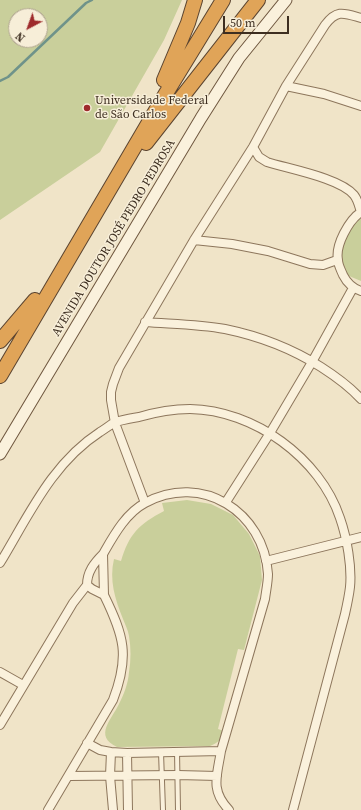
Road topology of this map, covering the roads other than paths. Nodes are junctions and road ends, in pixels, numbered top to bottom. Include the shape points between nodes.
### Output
1 (195, 0) edge
2 (212, 0) edge
3 (224, 0) edge
4 (258, 0) edge
5 (286, 0) edge
6 (361, 18) edge
7 (164, 80) junction
8 (286, 86) junction
9 (361, 106) edge
10 (253, 147) junction
11 (112, 185) junction
12 (361, 212) edge
13 (194, 240) junction
14 (337, 260) junction
15 (353, 288) junction
16 (361, 291) edge
17 (35, 300) junction
18 (145, 322) junction
19 (0, 341) edge
20 (0, 358) edge
21 (312, 362) junction
22 (0, 376) edge
23 (361, 399) edge
24 (115, 423) junction
25 (270, 433) junction
26 (0, 454) edge
27 (226, 502) junction
28 (145, 503) junction
29 (361, 537) edge
30 (346, 541) junction
31 (103, 554) junction
32 (266, 561) junction
33 (0, 563) edge
34 (87, 585) junction
35 (104, 594) junction
36 (0, 672) edge
37 (24, 685) junction
38 (0, 725) edge
39 (87, 743) junction
40 (177, 751) junction
41 (221, 751) junction
42 (111, 752) junction
43 (161, 752) junction
44 (128, 753) junction
45 (178, 774) junction
46 (161, 775) junction
47 (69, 776) junction
48 (110, 776) junction
49 (128, 776) junction
50 (217, 776) junction
51 (48, 810) edge
52 (113, 810) edge
53 (128, 810) edge
54 (163, 810) edge
55 (178, 810) edge
56 (229, 810) edge
57 (293, 810) edge

1 - 7 highway
2 - 7 highway
3 - 11 highway
4 - 11 highway
5 - 26 street, AVENIDA DOUTOR JOSÉ PEDRO PEDROSA via 239,58
6 - 8 street via 339,13 330,18
7 - 17 highway
8 - 9 street via 324,94
8 - 10 street
10 - 12 street via 259,157 267,162 328,180 345,188 354,194
10 - 13 street
11 - 22 highway
12 - 14 street via 346,228 339,244
13 - 14 street via 268,251 310,264 323,265
13 - 18 street
14 - 15 street via 346,281
15 - 16 street
15 - 21 street
17 - 19 highway
17 - 20 highway
18 - 21 street via 223,329 257,336 285,347
18 - 24 street via 112,384 111,400
21 - 23 street
21 - 25 street
24 - 25 street via 168,410 191,409 235,417
24 - 28 street
24 - 33 street via 81,445 50,479
25 - 27 street
25 - 30 street via 302,459 318,477 340,518
27 - 28 street via 194,492 179,492
27 - 32 street via 249,524
28 - 31 street via 123,522
29 - 30 street
30 - 32 street
30 - 57 street via 350,587 345,614
31 - 34 street via 90,569
31 - 35 street
32 - 41 street via 268,575 265,599
34 - 35 street
34 - 37 street via 73,603
35 - 39 street via 119,628 123,645 123,664 113,700
36 - 37 street
37 - 38 street
39 - 42 street
39 - 47 street
40 - 41 street
40 - 43 street
40 - 45 lane
41 - 50 street
42 - 44 street
42 - 48 street
43 - 44 street
43 - 46 lane
44 - 49 street
45 - 46 street
45 - 50 street
45 - 55 lane
46 - 49 street
46 - 54 lane
47 - 48 street
47 - 51 street
48 - 49 street
48 - 52 street
49 - 53 street
50 - 56 street via 217,792

